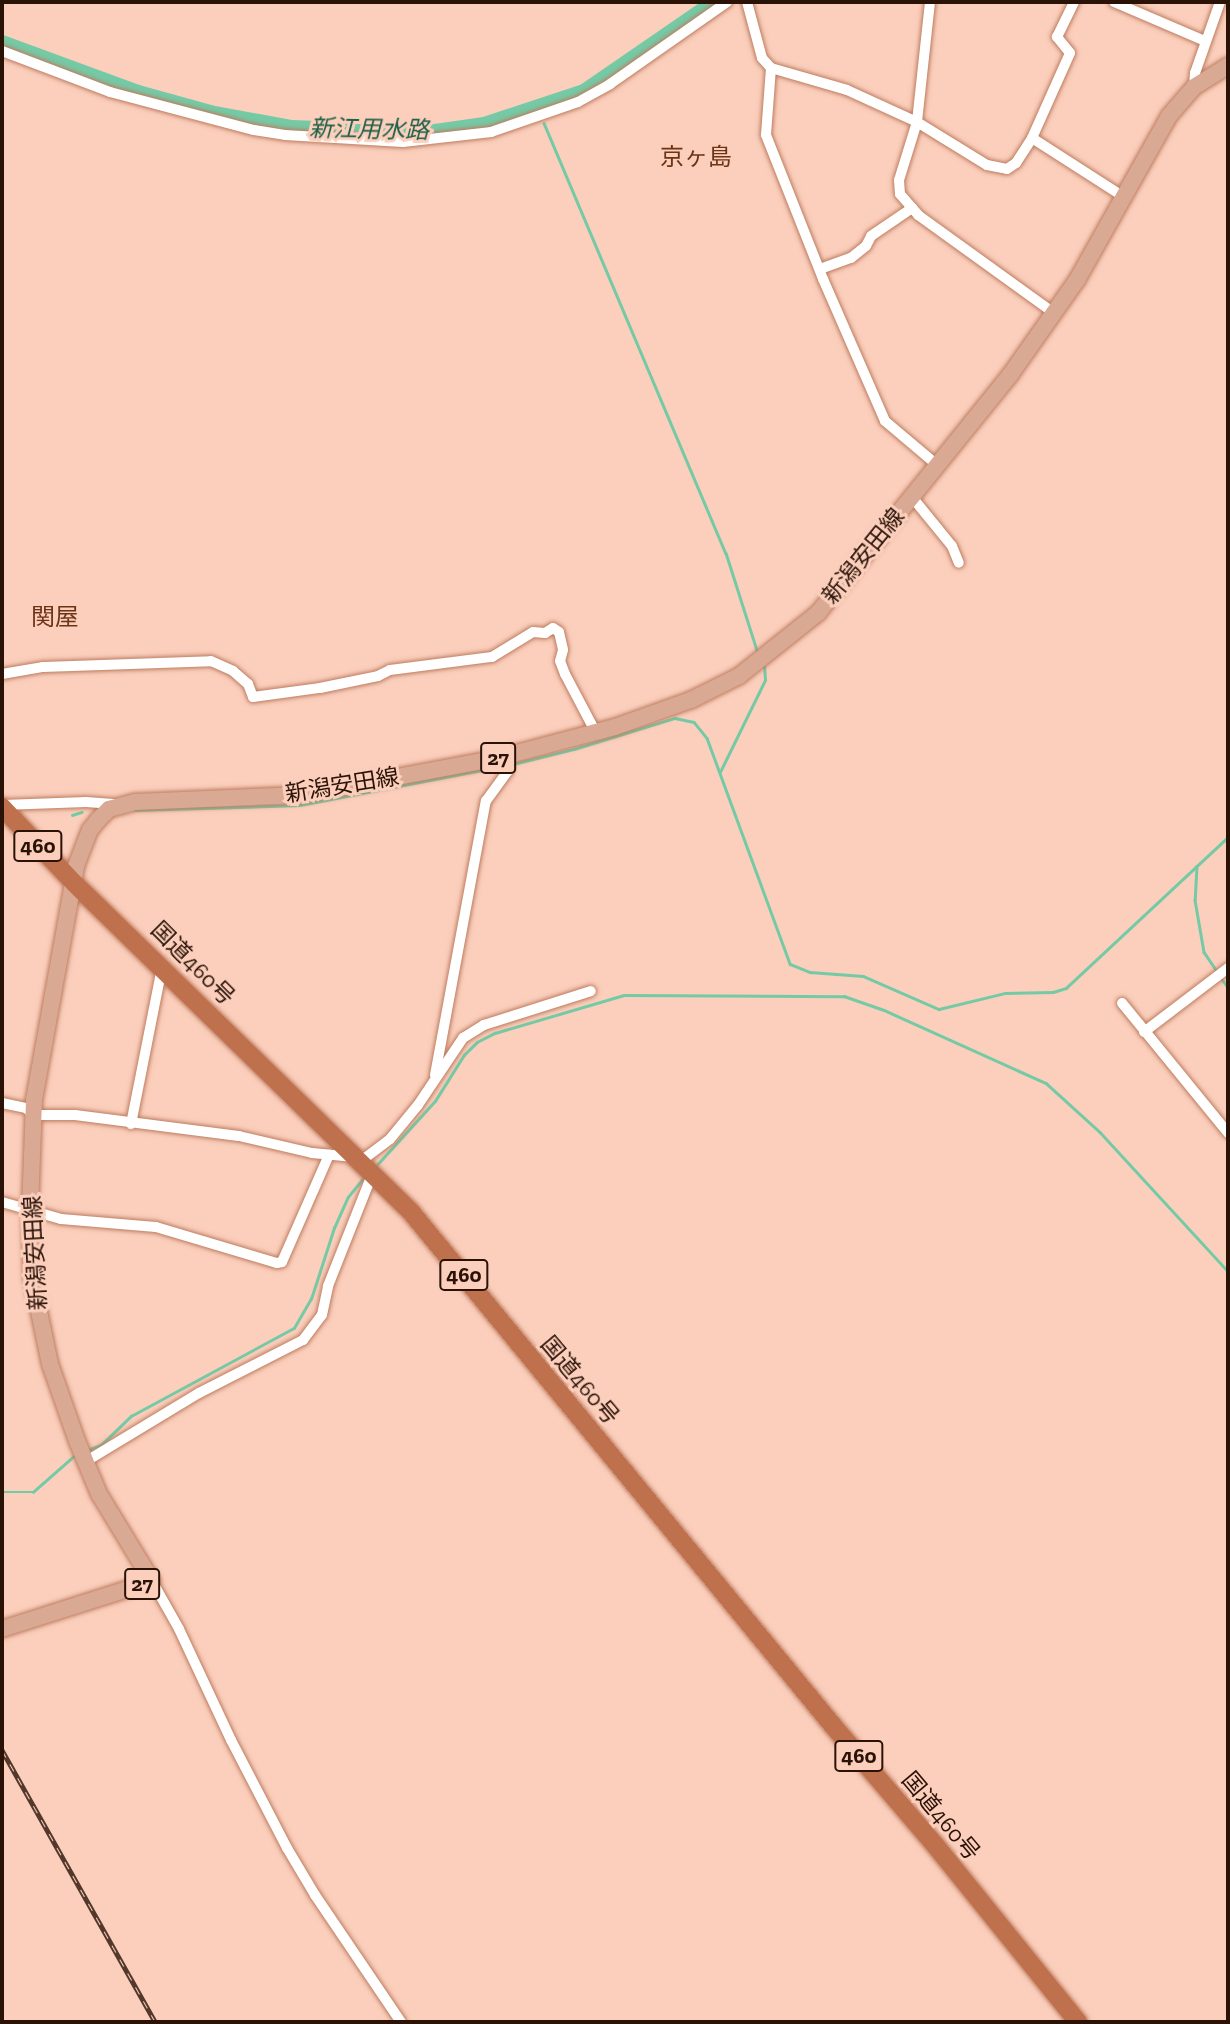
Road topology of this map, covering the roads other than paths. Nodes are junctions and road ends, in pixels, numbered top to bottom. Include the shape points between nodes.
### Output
1 (727, 2) edge
2 (747, 2) edge
3 (930, 2) edge
4 (1074, 2) edge
5 (1114, 2) edge
6 (1220, 2) edge
7 (1205, 41) junction
8 (2, 51) edge
9 (1228, 66) edge
10 (771, 68) junction
11 (1194, 87) junction
12 (917, 122) junction
13 (1032, 138) junction
14 (1124, 197) junction
15 (912, 208) junction
16 (820, 269) junction
17 (1054, 313) junction
18 (937, 465) junction
19 (912, 497) junction
20 (959, 563) dead end
21 (2, 674) edge
22 (595, 731) junction
23 (505, 756) junction
24 (121, 804) junction
25 (2, 806) edge
26 (75, 884) junction
27 (162, 968) junction
28 (1228, 968) edge
29 (591, 991) dead end
30 (1122, 1003) dead end
31 (1144, 1032) junction
32 (435, 1079) junction
33 (2, 1103) edge
34 (33, 1115) junction
35 (131, 1124) junction
36 (1228, 1133) edge
37 (329, 1155) junction
38 (364, 1167) junction
39 (2, 1202) edge
40 (30, 1210) junction
41 (85, 1462) junction
42 (152, 1581) junction
43 (2, 1629) edge
44 (401, 2022) edge
45 (1077, 2022) edge

1 - 8 street via 578,102 491,132 404,142 254,130 110,92
2 - 10 street via 762,58
3 - 12 street
4 - 13 street via 1057,37 1070,53
5 - 7 street
6 - 7 street
7 - 11 street
9 - 11 main road, 新潟安田線 / 27
10 - 12 street via 847,90
10 - 16 street via 766,135
11 - 14 main road, 新潟安田線 / 27 via 1170,116
12 - 13 street via 987,165 1007,169
12 - 15 street via 899,180 900,194
13 - 14 street
14 - 17 main road, 新潟安田線 / 27
15 - 16 street via 871,236 851,258
15 - 17 street
16 - 18 street via 885,421
17 - 18 main road, 新潟安田線 / 27
18 - 19 main road, 新潟安田線 / 27
19 - 20 street via 952,546
19 - 22 main road, 新潟安田線 / 27 via 818,612 739,676 691,700
21 - 22 street via 43,667 211,661 233,671 248,684 253,697 320,688 390,670 492,657 533,632 552,628 559,632 565,674
22 - 23 main road, 新潟安田線 / 27
23 - 24 main road, 新潟安田線 / 27 via 301,794
23 - 32 street via 508,771 486,801
24 - 25 street
24 - 26 main road, 新潟安田線 / 27 via 109,809 90,830 76,866
25 - 26 highway, 国道460号 / 460
26 - 27 highway, 国道460号 / 460
26 - 34 main road, 新潟安田線 / 27
27 - 35 street
27 - 38 highway, 国道460号 / 460
28 - 31 street
29 - 32 street via 484,1025 463,1038
30 - 31 street
31 - 36 street
32 - 38 street via 390,1139 365,1158
33 - 34 street via 26,1108
34 - 35 street via 75,1115
34 - 40 main road, 新潟安田線 / 27
35 - 37 street via 239,1136
37 - 38 street
37 - 40 street via 282,1262 277,1263 156,1227 61,1219
38 - 41 street via 322,1315 303,1340 199,1393
38 - 45 highway, 国道460号 / 460 via 411,1212
39 - 40 street
40 - 41 main road, 新潟安田線 / 27 via 38,1318
41 - 42 main road, 新潟安田線 / 27 via 108,1511
42 - 43 main road, 27
42 - 44 street via 287,1848

